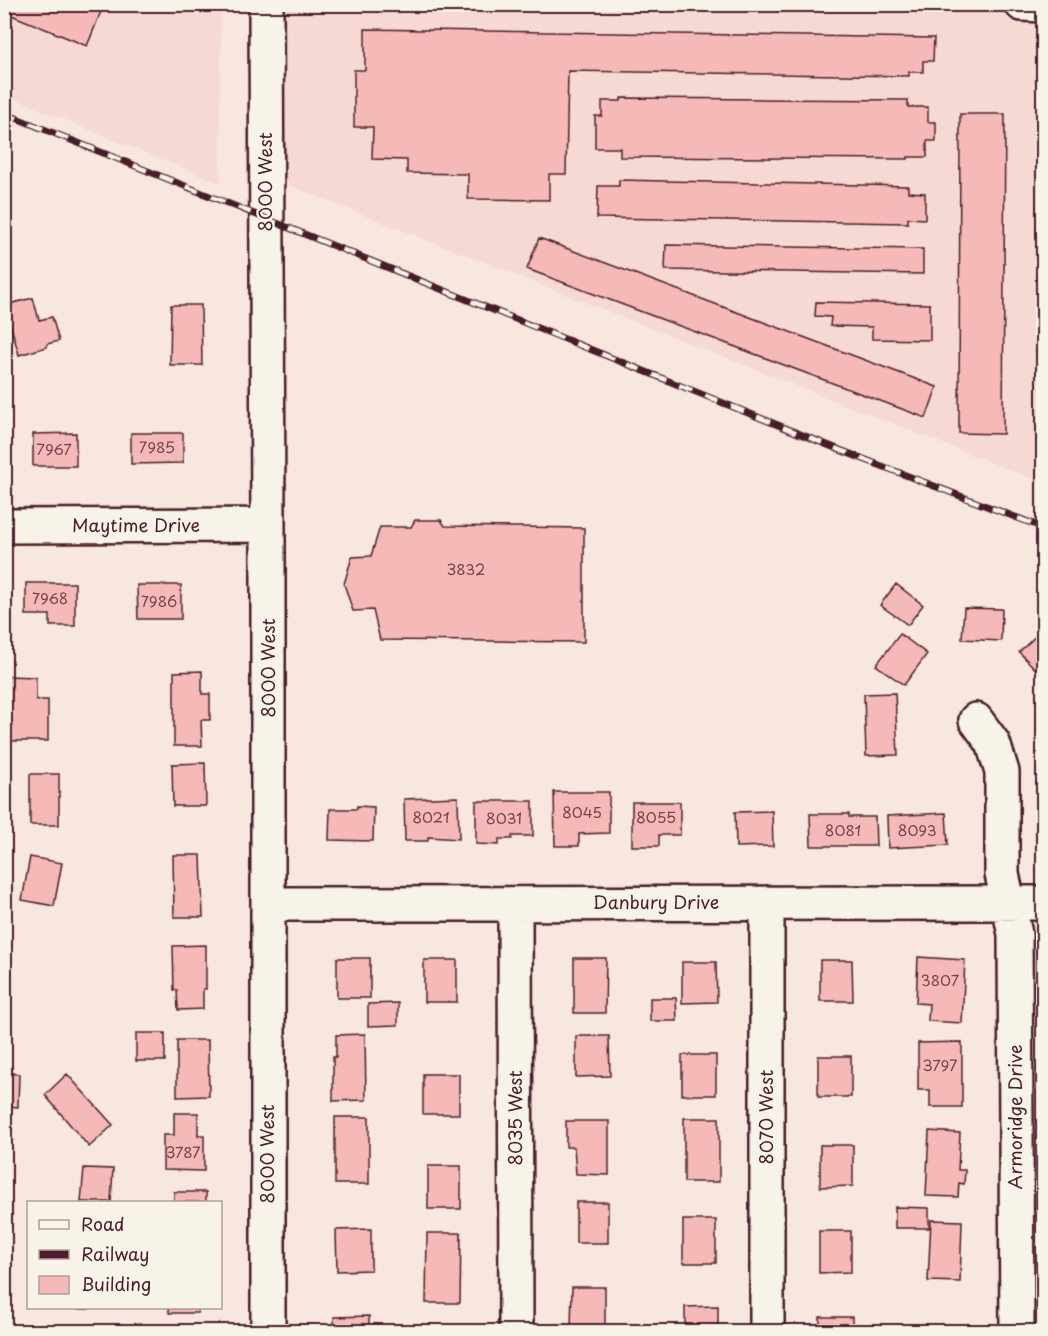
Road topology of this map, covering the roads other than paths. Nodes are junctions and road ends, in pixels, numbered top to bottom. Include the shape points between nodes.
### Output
1 (266, 4) edge
2 (1022, 4) edge
3 (1044, 5) edge
4 (268, 525) junction
5 (4, 526) edge
6 (975, 720) dead end
7 (1009, 902) junction
8 (767, 903) junction
9 (1044, 903) edge
10 (269, 904) junction
11 (516, 904) junction
12 (1030, 1177) edge
13 (268, 1332) edge
14 (516, 1332) edge
15 (767, 1332) edge
16 (1017, 1332) edge

1 - 4 street, 8000 West
2 - 3 street
4 - 5 street, Maytime Drive
4 - 10 street, 8000 West
6 - 7 street, Armoridge Drive via 993,742 1002,772 1002,874
7 - 8 street, Danbury Drive
7 - 9 street, Danbury Drive
7 - 12 street, Armoridge Drive via 1016,933
8 - 11 street, Danbury Drive
8 - 15 street, 8070 West
10 - 11 street, Danbury Drive
10 - 13 street, 8000 West
11 - 14 street, 8035 West
12 - 16 street, Armoridge Drive

